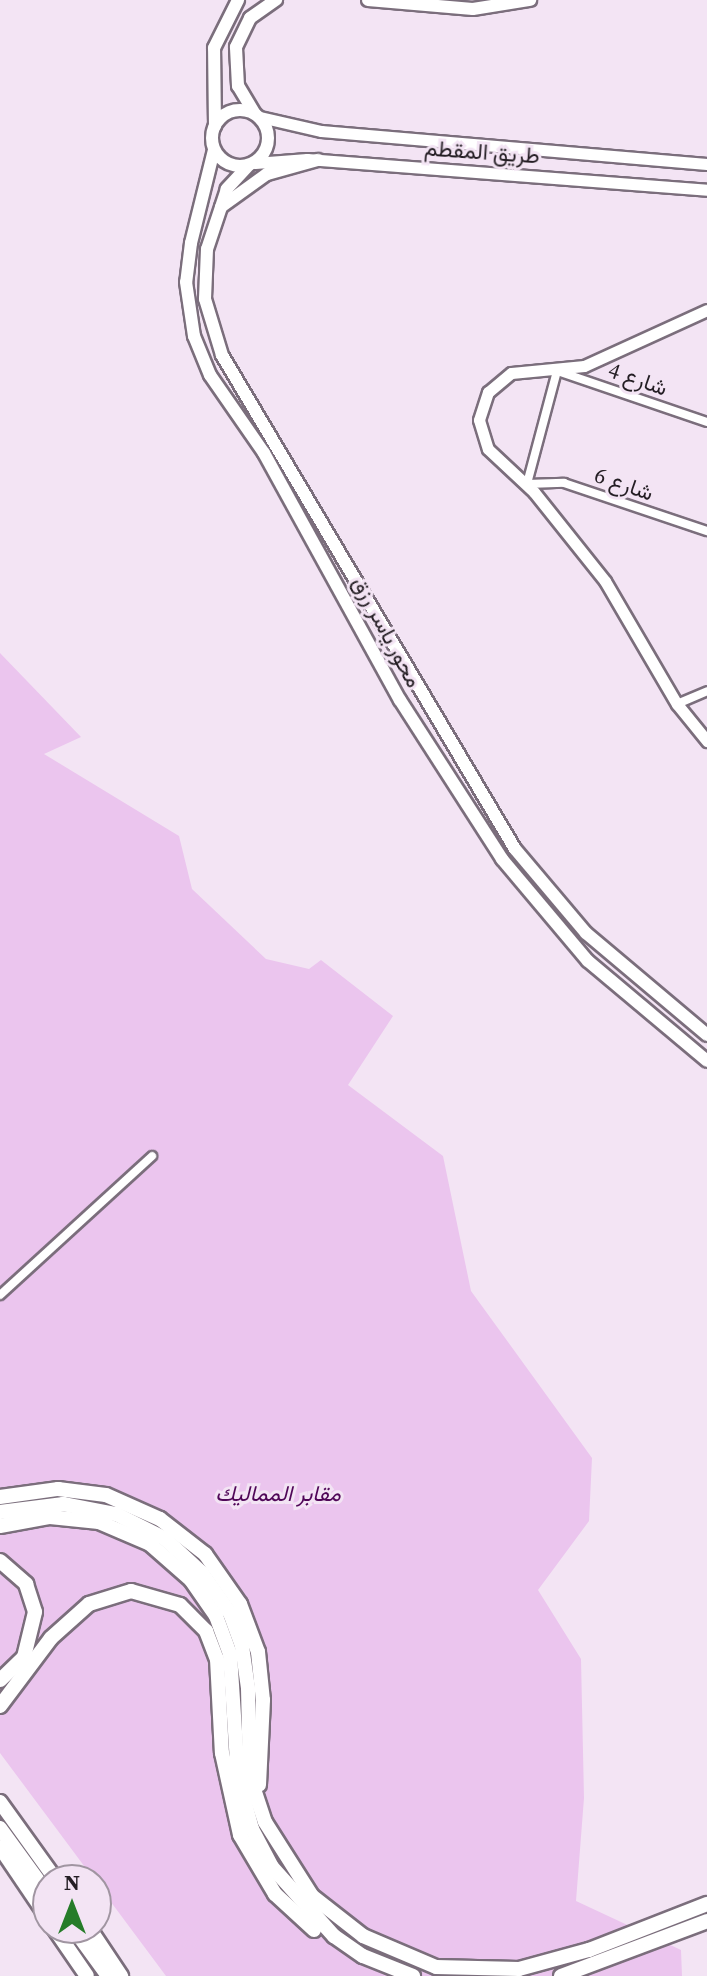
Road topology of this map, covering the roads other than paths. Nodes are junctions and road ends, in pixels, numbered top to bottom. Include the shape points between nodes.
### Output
1 (276, 0) edge
2 (368, 0) edge
3 (530, 0) edge
4 (233, 3) edge
5 (257, 116) junction
6 (214, 127) junction
7 (214, 150) junction
8 (318, 160) junction
9 (252, 164) junction
10 (707, 164) edge
11 (707, 190) edge
12 (219, 209) junction
13 (707, 310) edge
14 (557, 371) junction
15 (707, 422) edge
16 (527, 484) junction
17 (707, 531) edge
18 (707, 691) edge
19 (677, 704) junction
20 (707, 741) edge
21 (707, 1035) edge
22 (707, 1061) edge
23 (152, 1156) dead end
24 (0, 1295) edge
25 (0, 1497) edge
26 (0, 1512) edge
27 (0, 1526) edge
28 (0, 1561) edge
29 (0, 1680) edge
30 (0, 1706) edge
31 (0, 1802) edge
32 (260, 1809) junction
33 (0, 1828) edge
34 (0, 1847) edge
35 (45, 1864) edge
36 (32, 1872) edge
37 (32, 1894) edge
38 (707, 1904) edge
39 (707, 1921) edge
40 (65, 1944) edge
41 (85, 1944) edge
42 (100, 1944) edge
43 (363, 1956) junction
44 (87, 1976) edge
45 (108, 1976) edge
46 (121, 1976) edge
47 (413, 1976) edge
48 (561, 1976) edge

1 - 5 main road via 250,18 236,47 238,86
2 - 3 main road via 473,9
4 - 6 main road via 214,48
5 - 6 main road via 232,111
5 - 9 main road via 269,140
5 - 10 main road, طريق المقطم via 337,133
6 - 7 main road
7 - 9 main road via 226,163
7 - 22 main road, محور ياسر رزق via 186,282 194,336 210,375 264,453 400,700 502,859 588,961
8 - 9 main road, طريق المقطم
8 - 11 main road, طريق المقطم
8 - 12 main road via 267,174
9 - 12 main road, محور ياسر رزق via 227,189
12 - 21 main road, محور ياسر رزق via 204,285 215,342 345,558 415,689 499,826 548,893 606,952
13 - 14 main road via 584,366
14 - 15 street, شارع 4
14 - 16 street
14 - 16 main road via 511,373 488,392 480,410 488,449
16 - 17 street, شارع 6 via 564,483
16 - 19 main road via 613,593
18 - 19 street
19 - 20 main road
23 - 24 street
25 - 32 highway via 58,1489 121,1500 171,1525 214,1566 240,1604 261,1668
26 - 32 highway via 63,1504 116,1514 171,1543 202,1573 230,1613 242,1646 250,1777
27 - 43 highway via 50,1517 99,1522 150,1544 191,1580 216,1616 230,1654 238,1778 257,1840 306,1911
28 - 29 highway via 26,1584 35,1612 24,1657
30 - 43 highway via 51,1638 82,1608 131,1591 180,1605 206,1631 217,1659 226,1785 248,1852 287,1907 329,1940
31 - 35 highway
32 - 38 highway via 303,1885 363,1936 436,1967 519,1969 589,1950
33 - 36 highway
34 - 37 highway
39 - 48 highway
40 - 44 highway
41 - 45 highway
42 - 46 highway
43 - 47 highway

